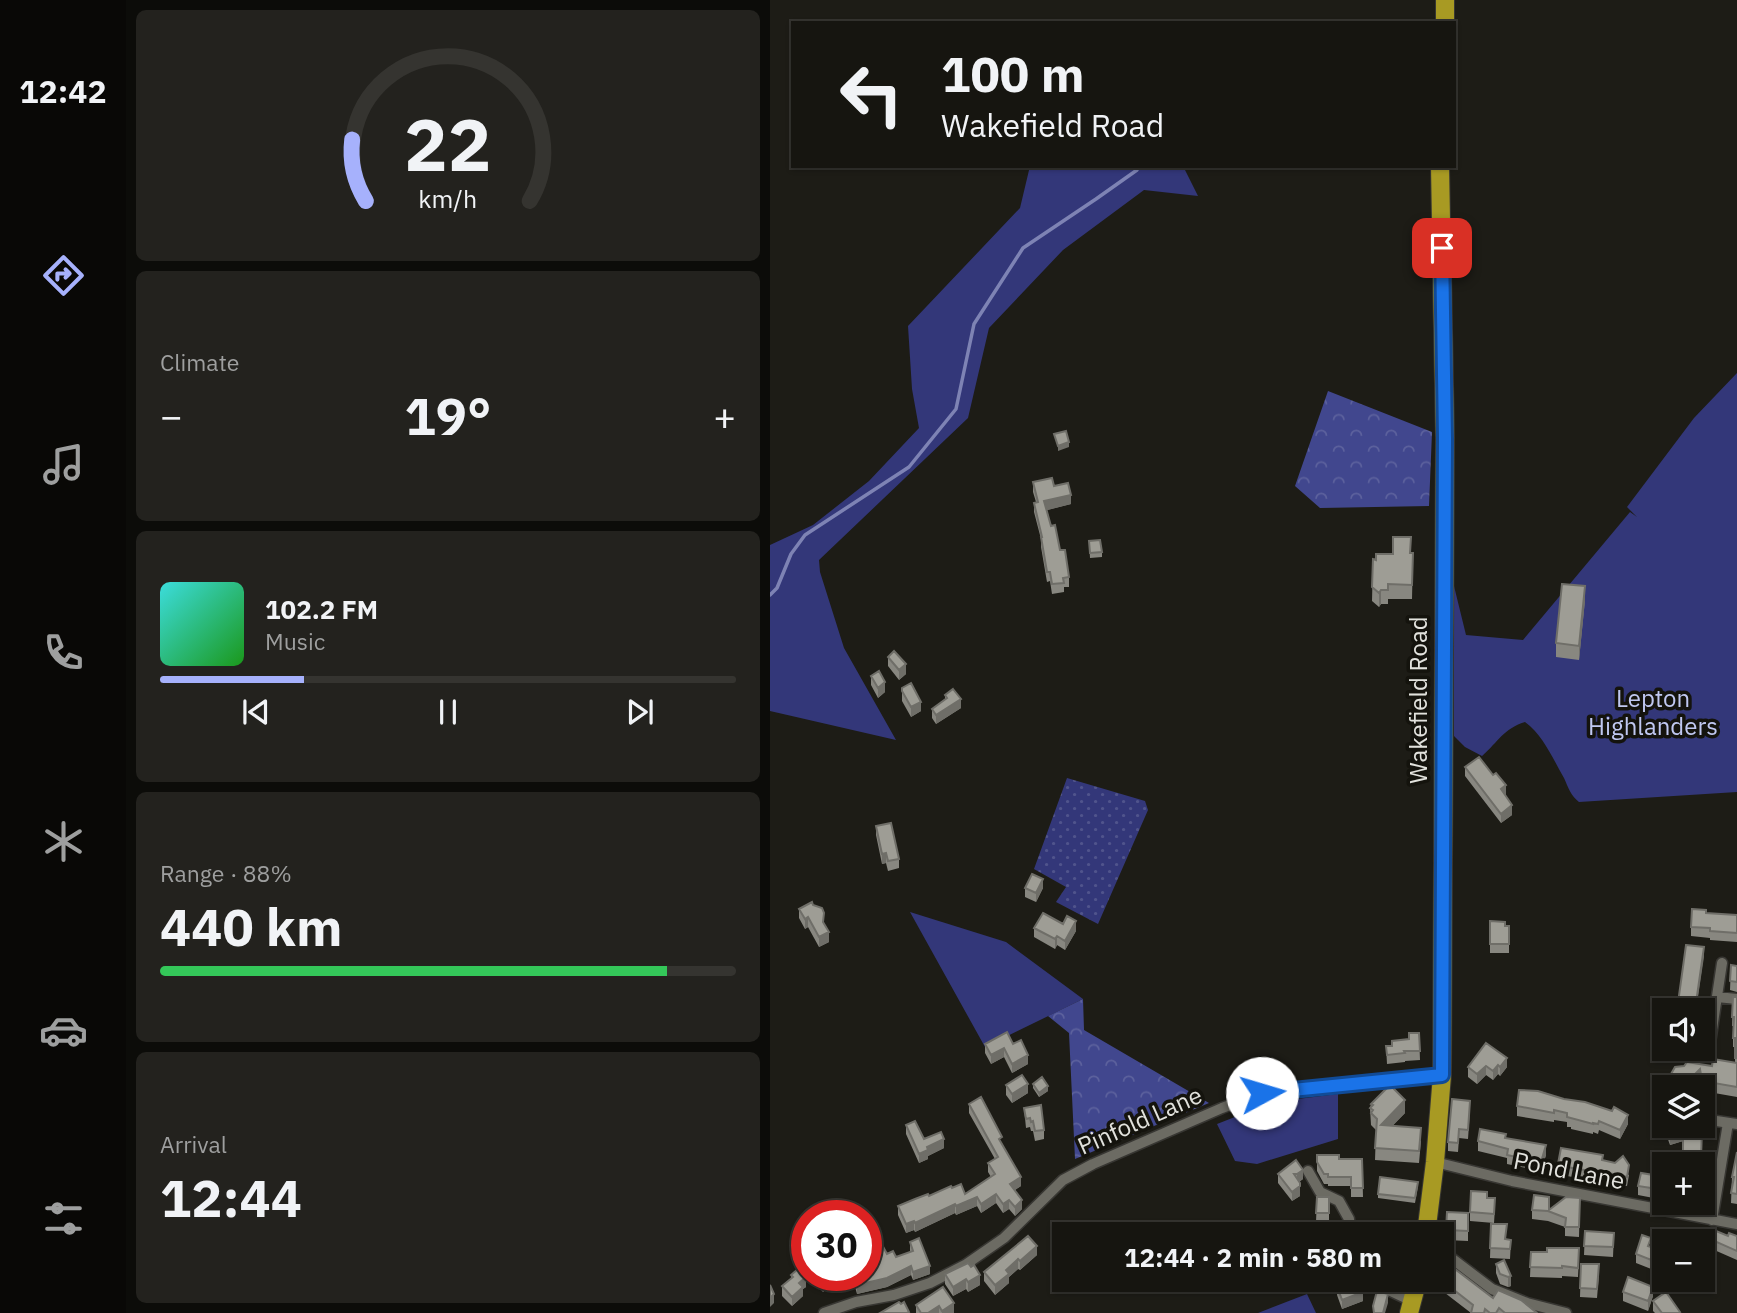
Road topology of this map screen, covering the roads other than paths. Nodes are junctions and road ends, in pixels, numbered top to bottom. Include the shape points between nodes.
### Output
1 (1446, 0) edge
2 (1445, 21) edge
3 (1440, 168) edge
4 (1722, 963) dead end
5 (1717, 998) junction
6 (1737, 999) edge
7 (1715, 1011) edge
8 (1442, 1075) junction
9 (1732, 1123) edge
10 (1434, 1162) junction
11 (1308, 1171) dead end
12 (1712, 1220) junction
13 (1349, 1222) edge
14 (1427, 1222) edge
15 (1737, 1224) edge
16 (1454, 1260) edge
17 (1388, 1292) edge
18 (1411, 1307) edge
19 (824, 1313) edge
20 (1566, 1313) edge

1 - 2 highway
3 - 8 highway, Wakefield Road via 1445,438
4 - 5 street
5 - 6 street
5 - 7 street
8 - 10 highway, Wakefield Road
8 - 19 street, Pinfold Lane via 1262,1093 1063,1180 1004,1238 930,1283
9 - 12 street
10 - 12 street, Pond Lane
10 - 14 highway, Wakefield Road
11 - 13 street via 1320,1192 1339,1201
12 - 15 street, Pond Lane
16 - 20 street via 1492,1289
17 - 18 street

